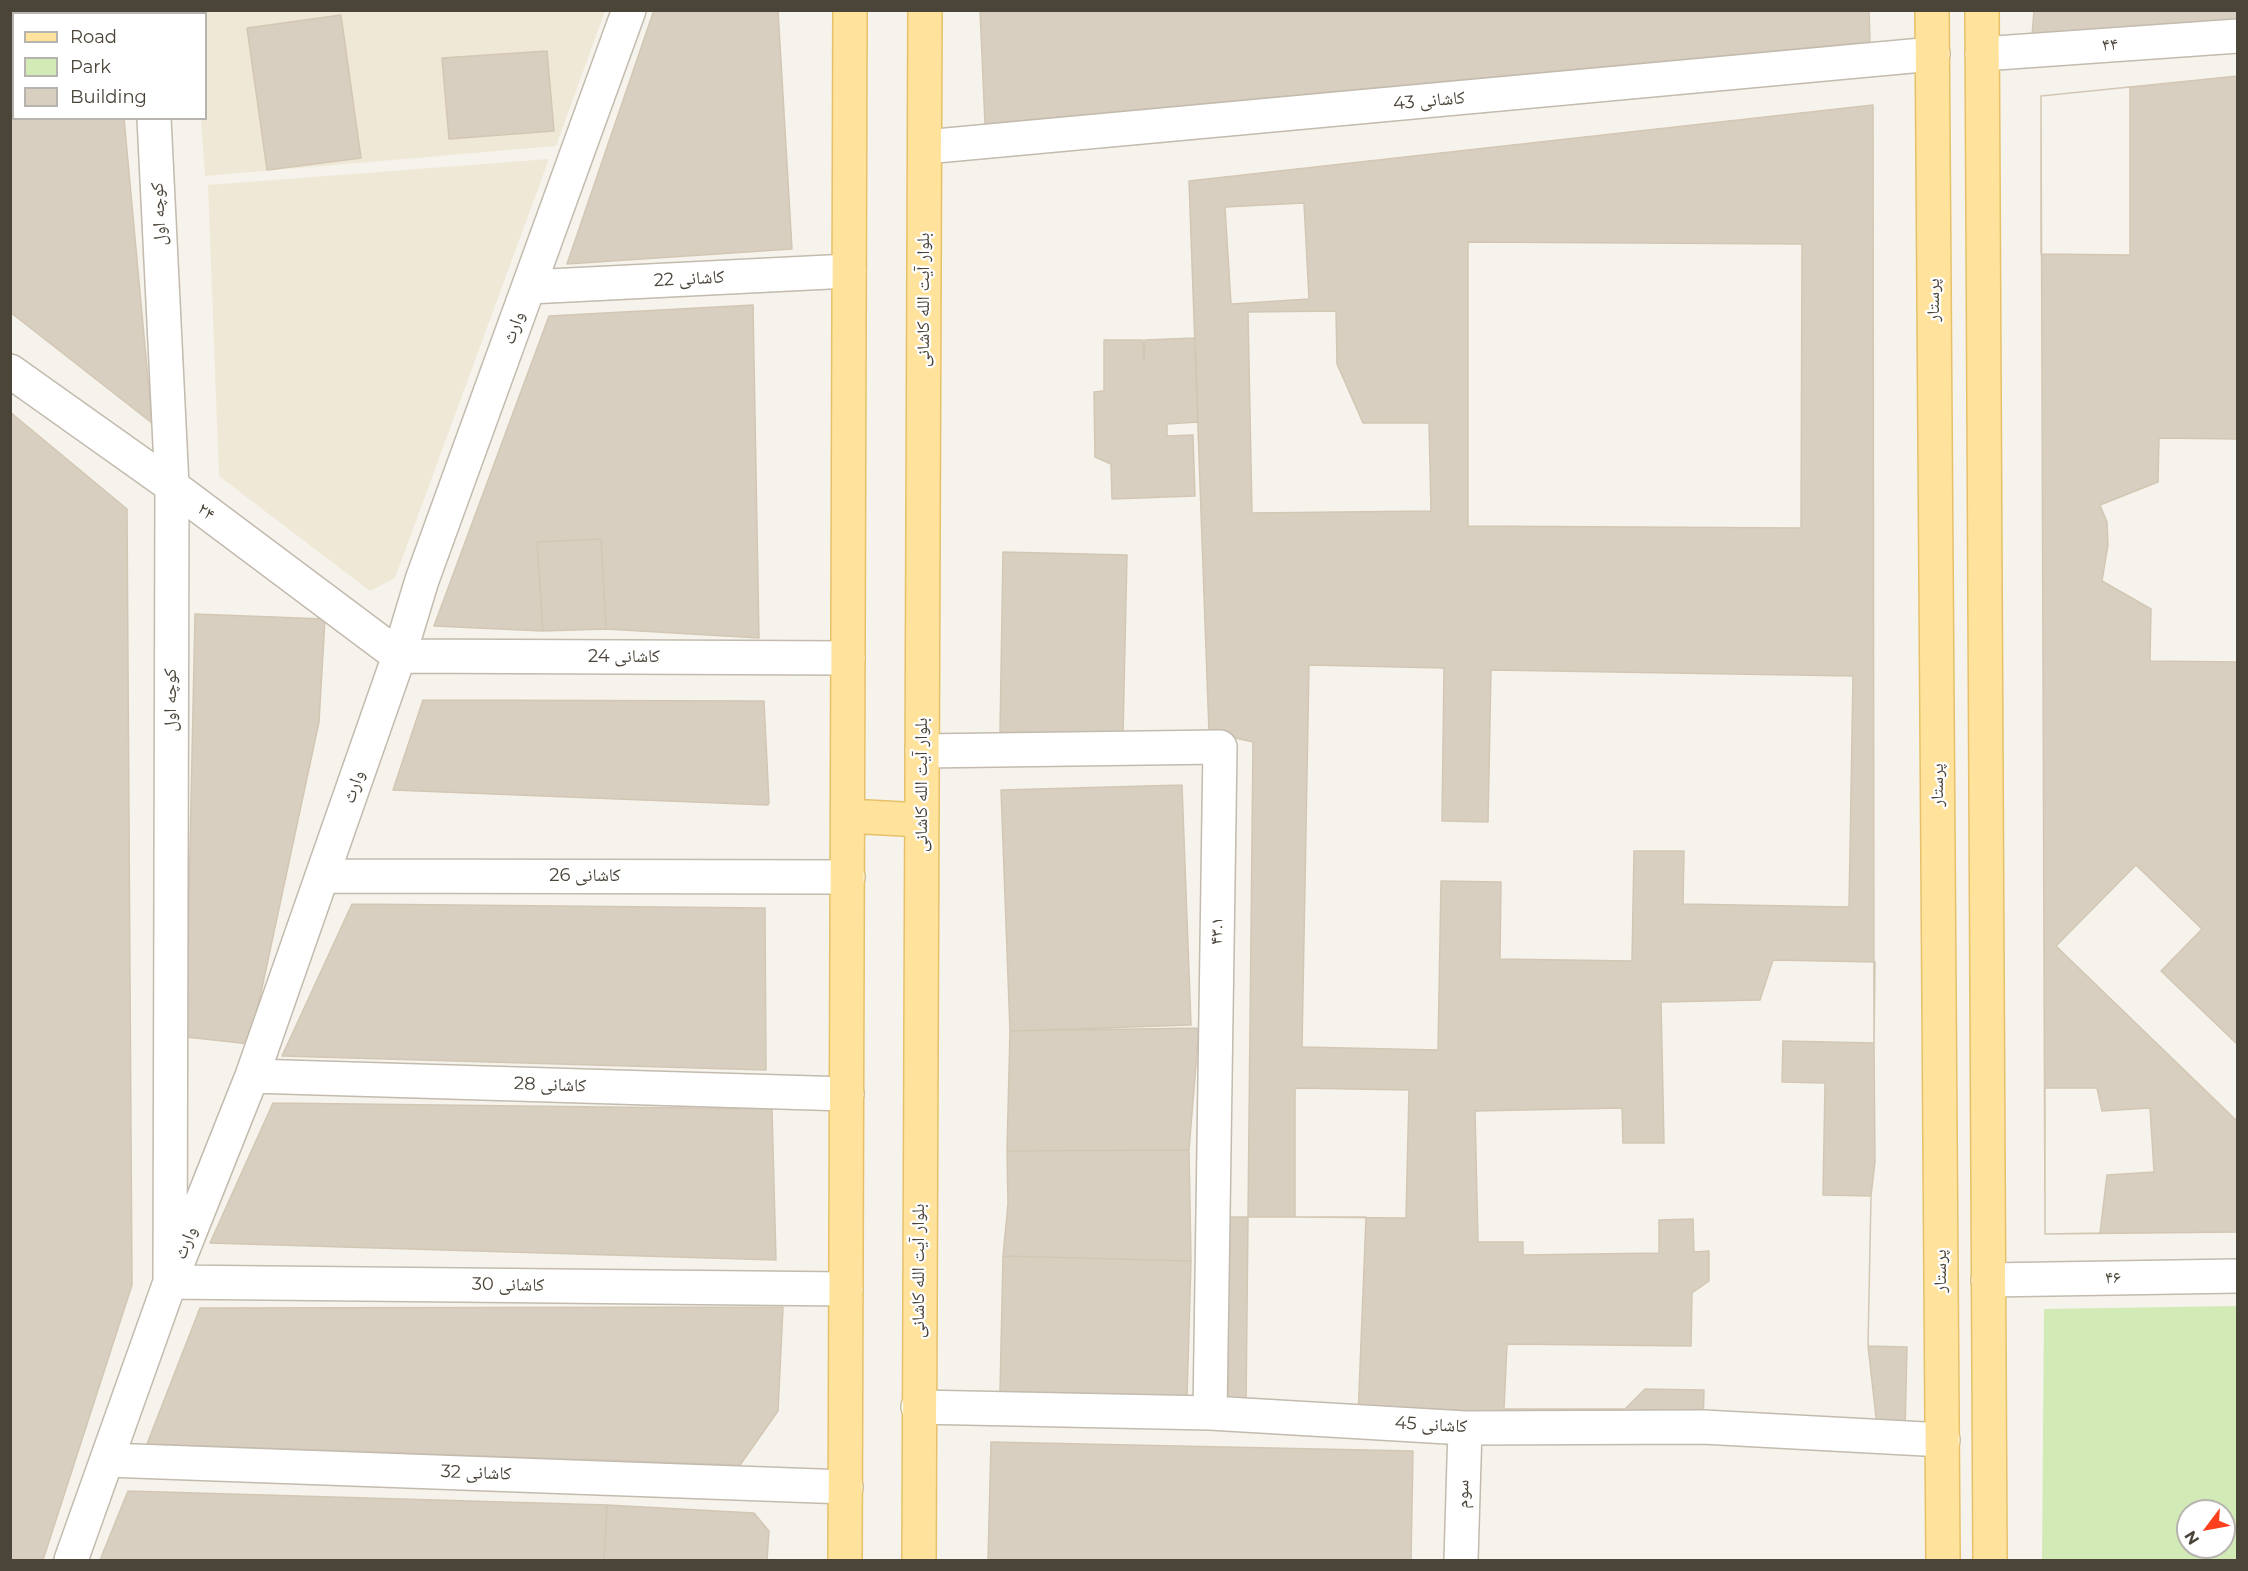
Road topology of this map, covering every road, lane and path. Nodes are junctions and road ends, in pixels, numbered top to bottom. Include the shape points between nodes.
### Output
1 (629, 10) edge
2 (850, 10) edge
3 (925, 10) edge
4 (1932, 10) edge
5 (1982, 10) edge
6 (2238, 36) edge
7 (1933, 54) junction
8 (1982, 54) junction
9 (154, 120) edge
10 (925, 147) junction
11 (849, 271) junction
12 (529, 286) junction
13 (10, 371) edge
14 (172, 486) junction
15 (399, 656) junction
16 (848, 658) junction
17 (922, 751) junction
18 (848, 816) junction
19 (921, 820) junction
20 (322, 876) junction
21 (848, 877) junction
22 (252, 1076) junction
23 (847, 1094) junction
24 (2238, 1276) edge
25 (1988, 1280) junction
26 (170, 1282) junction
27 (846, 1289) junction
28 (918, 1407) junction
29 (1210, 1413) junction
30 (1465, 1428) junction
31 (1943, 1440) junction
32 (107, 1460) junction
33 (846, 1487) junction
34 (71, 1560) edge
35 (846, 1560) edge
36 (919, 1560) edge
37 (1461, 1560) edge
38 (1944, 1560) edge
39 (1990, 1560) edge

1 - 12 street, وارث
2 - 11 main road
3 - 10 main road, بلوار آیت الله کاشانی
4 - 7 main road, پرستار
5 - 8 main road
6 - 8 street, ۴۴
7 - 10 street, کاشانی 43
7 - 31 main road, پرستار
8 - 25 main road
9 - 14 street, کوچه اول
10 - 17 main road, بلوار آیت الله کاشانی
11 - 12 street, کاشانی 22
11 - 16 main road
12 - 15 street, وارث via 422,580
13 - 14 street, ۲۴
14 - 15 street, ۲۴
14 - 26 street, کوچه اول
15 - 16 street, کاشانی 24
15 - 20 street, وارث
16 - 18 main road
17 - 19 main road, بلوار آیت الله کاشانی
17 - 29 street, ۴۳.۱ via 1220,747
18 - 19 main road
18 - 21 main road
19 - 28 main road, بلوار آیت الله کاشانی
20 - 21 street, کاشانی 26
20 - 22 street, وارث
21 - 23 main road
22 - 23 street, کاشانی 28
22 - 26 street, وارث
23 - 27 main road
24 - 25 street, ۴۶
25 - 39 main road
26 - 27 street, کاشانی 30
26 - 32 street, وارث
27 - 33 main road
28 - 29 street, کاشانی 45
28 - 36 main road, بلوار آیت الله کاشانی
29 - 30 street, کاشانی 45
30 - 31 street, کاشانی 45 via 1703,1427
30 - 37 street, سوم
31 - 38 main road, پرستار
32 - 33 street, کاشانی 32
32 - 34 street, وارث
33 - 35 main road

